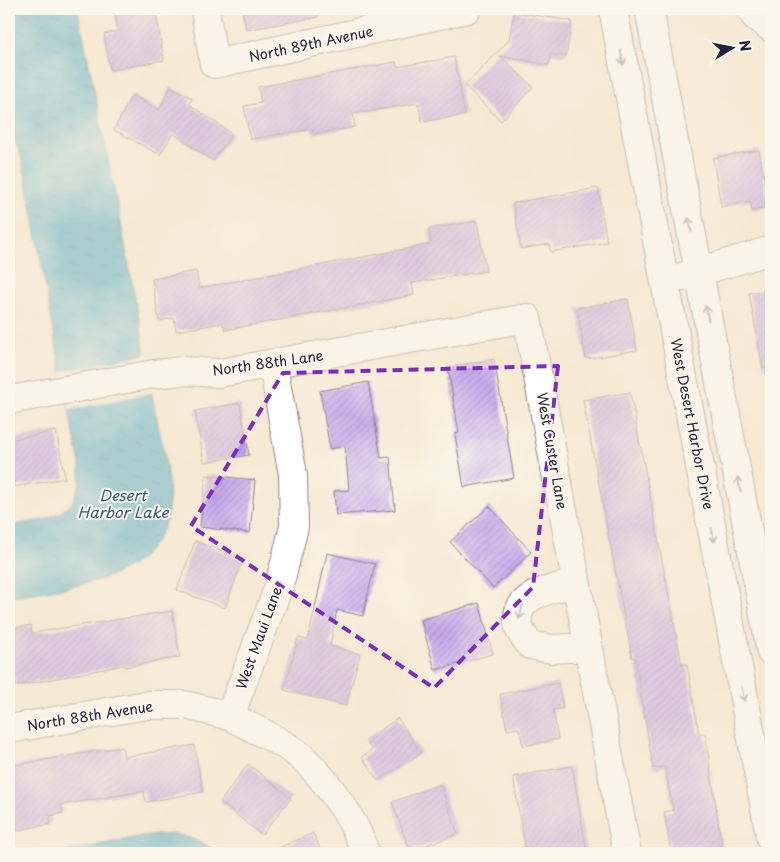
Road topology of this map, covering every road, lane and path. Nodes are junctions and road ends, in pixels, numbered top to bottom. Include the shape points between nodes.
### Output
1 (205, 9) edge
2 (616, 9) edge
3 (649, 9) edge
4 (751, 9) edge
5 (467, 10) edge
6 (771, 28) edge
7 (771, 250) edge
8 (699, 273) junction
9 (664, 280) junction
10 (527, 318) joint
11 (273, 365) junction
12 (9, 400) edge
13 (576, 584) junction
14 (587, 647) junction
15 (771, 652) edge
16 (230, 716) junction
17 (9, 729) edge
18 (771, 840) edge
19 (364, 853) edge
20 (627, 853) edge

1 - 5 street, North 89th Avenue via 214,64
2 -> 9 street, West Desert Harbor Drive
8 -> 3 street
4 - 6 street
7 - 8 street
8 - 9 street
15 -> 8 street
9 -> 18 street, West Desert Harbor Drive
10 - 11 street, North 88th Lane
10 - 13 street, West Custer Lane
11 - 12 street, North 88th Lane via 219,373 183,371 154,374
11 - 16 street, West Maui Lane via 293,475 294,528 279,586
13 - 14 street, West Custer Lane
13 -> 14 street via 544,591 525,600 518,613 519,629 530,645 552,649
14 - 20 street, West Custer Lane
16 - 17 street, North 88th Avenue via 185,705 147,705
16 - 19 street via 296,752 337,797 362,843

